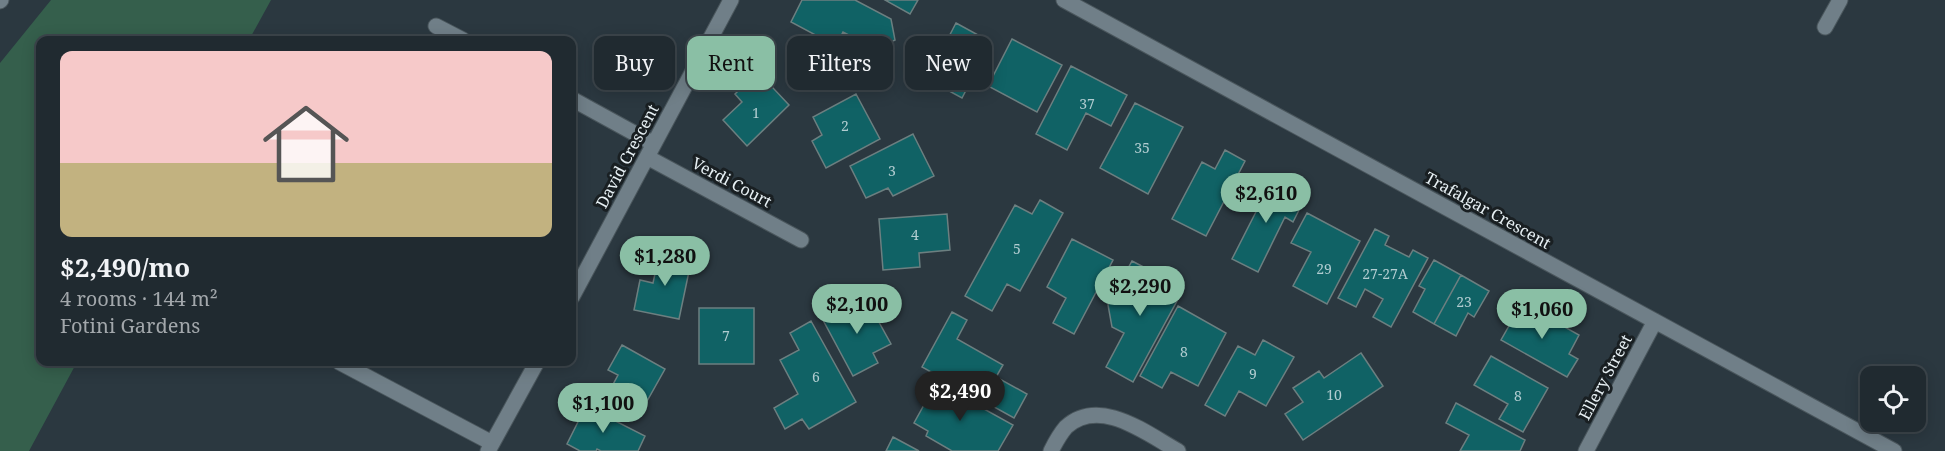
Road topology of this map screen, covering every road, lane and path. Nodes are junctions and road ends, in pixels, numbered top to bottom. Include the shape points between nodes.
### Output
1 (731, 0) edge
2 (1065, 0) edge
3 (1840, 0) edge
4 (436, 26) dead end
5 (1825, 27) dead end
6 (455, 36) edge
7 (576, 102) edge
8 (650, 150) junction
9 (801, 240) dead end
10 (576, 289) edge
11 (1655, 321) junction
12 (346, 366) edge
13 (535, 366) edge
14 (490, 447) edge
15 (1051, 451) edge
16 (1178, 451) edge
17 (1586, 451) edge
18 (1894, 451) edge

1 - 8 street, David Crescent
2 - 11 street, Trafalgar Crescent
3 - 5 street
4 - 6 street
7 - 8 street, Verdi Court
8 - 9 street, Verdi Court
8 - 10 street, David Crescent
11 - 17 street, Ellery Street
11 - 18 street, Trafalgar Crescent
12 - 14 street
13 - 14 street
15 - 16 street via 1067,427 1079,419 1100,414 1123,421

